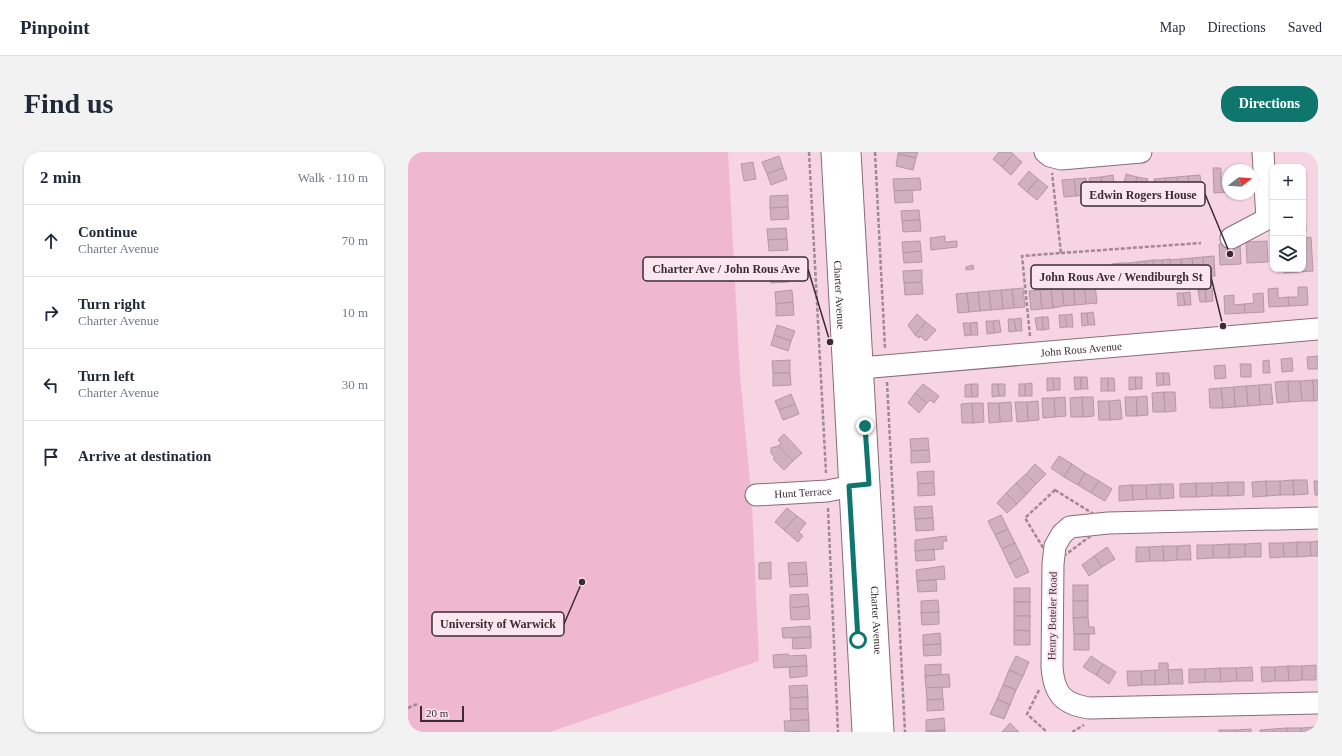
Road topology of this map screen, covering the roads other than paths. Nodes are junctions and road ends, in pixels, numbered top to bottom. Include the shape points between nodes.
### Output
1 (832, 152) edge
2 (850, 152) edge
3 (1141, 152) edge
4 (1263, 152) edge
5 (1048, 154) edge
6 (1231, 238) dead end
7 (1318, 329) edge
8 (853, 369) junction
9 (859, 485) junction
10 (756, 494) dead end
11 (1318, 518) edge
12 (1318, 703) edge
13 (863, 732) edge
14 (883, 732) edge

1 - 8 street, Charter Avenue
2 - 8 street, Charter Avenue
3 - 5 street via 1061,159
4 - 6 street via 1267,219
7 - 8 street, John Rous Avenue
8 - 9 street, Charter Avenue
9 - 10 street, Hunt Terrace via 827,490
9 - 13 street, Charter Avenue
9 - 14 street, Charter Avenue
11 - 12 street, Henry Boteler Road via 1108,523 1070,528 1062,534 1056,546 1053,564 1052,667 1053,684 1061,698 1074,706 1089,708

